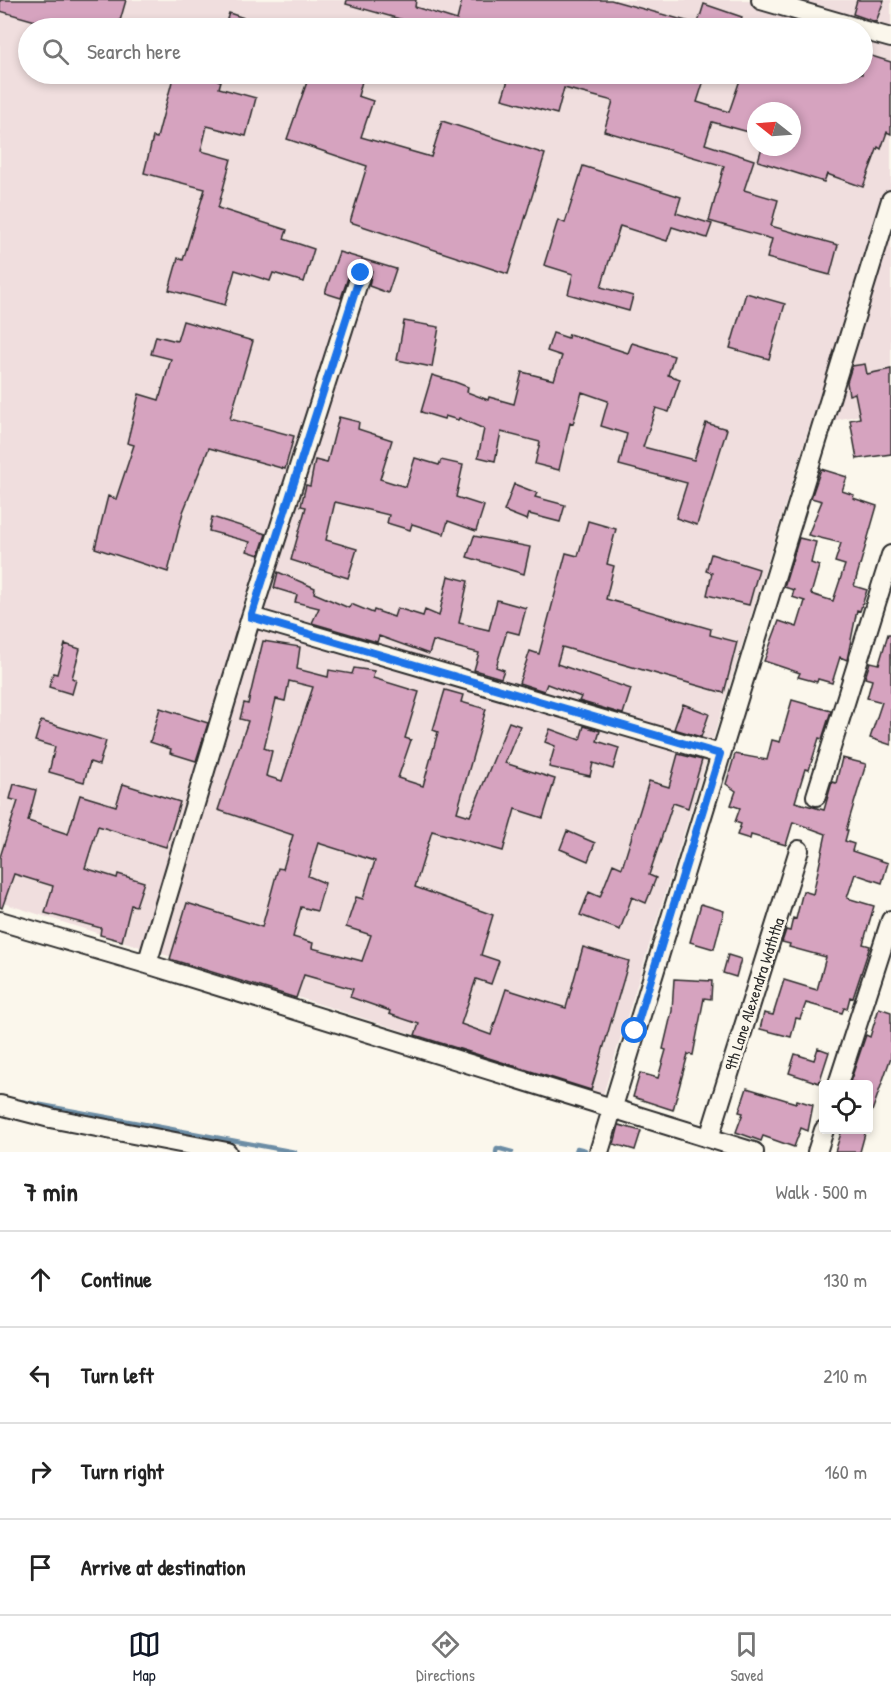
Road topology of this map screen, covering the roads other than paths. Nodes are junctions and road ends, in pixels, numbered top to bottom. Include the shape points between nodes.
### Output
1 (761, 0) edge
2 (823, 18) edge
3 (873, 33) edge
4 (891, 38) edge
5 (891, 200) edge
6 (361, 273) dead end
7 (891, 555) edge
8 (251, 617) junction
9 (720, 754) junction
10 (816, 796) dead end
11 (799, 850) dead end
12 (891, 920) edge
13 (0, 921) edge
14 (147, 964) junction
15 (839, 1080) edge
16 (0, 1105) edge
17 (612, 1109) junction
18 (823, 1134) edge
19 (709, 1138) junction
20 (227, 1152) edge
21 (599, 1152) edge
22 (754, 1152) edge
23 (817, 1152) edge

1 - 2 street
3 - 4 street
5 - 9 street
6 - 8 street
7 - 10 street
8 - 9 street
8 - 14 street
9 - 17 street
11 - 19 street, 9th Lane Alexendra Waththa
12 - 15 street
13 - 14 street
14 - 17 street
16 - 20 street
17 - 19 street
17 - 21 street
18 - 23 street
19 - 22 street

